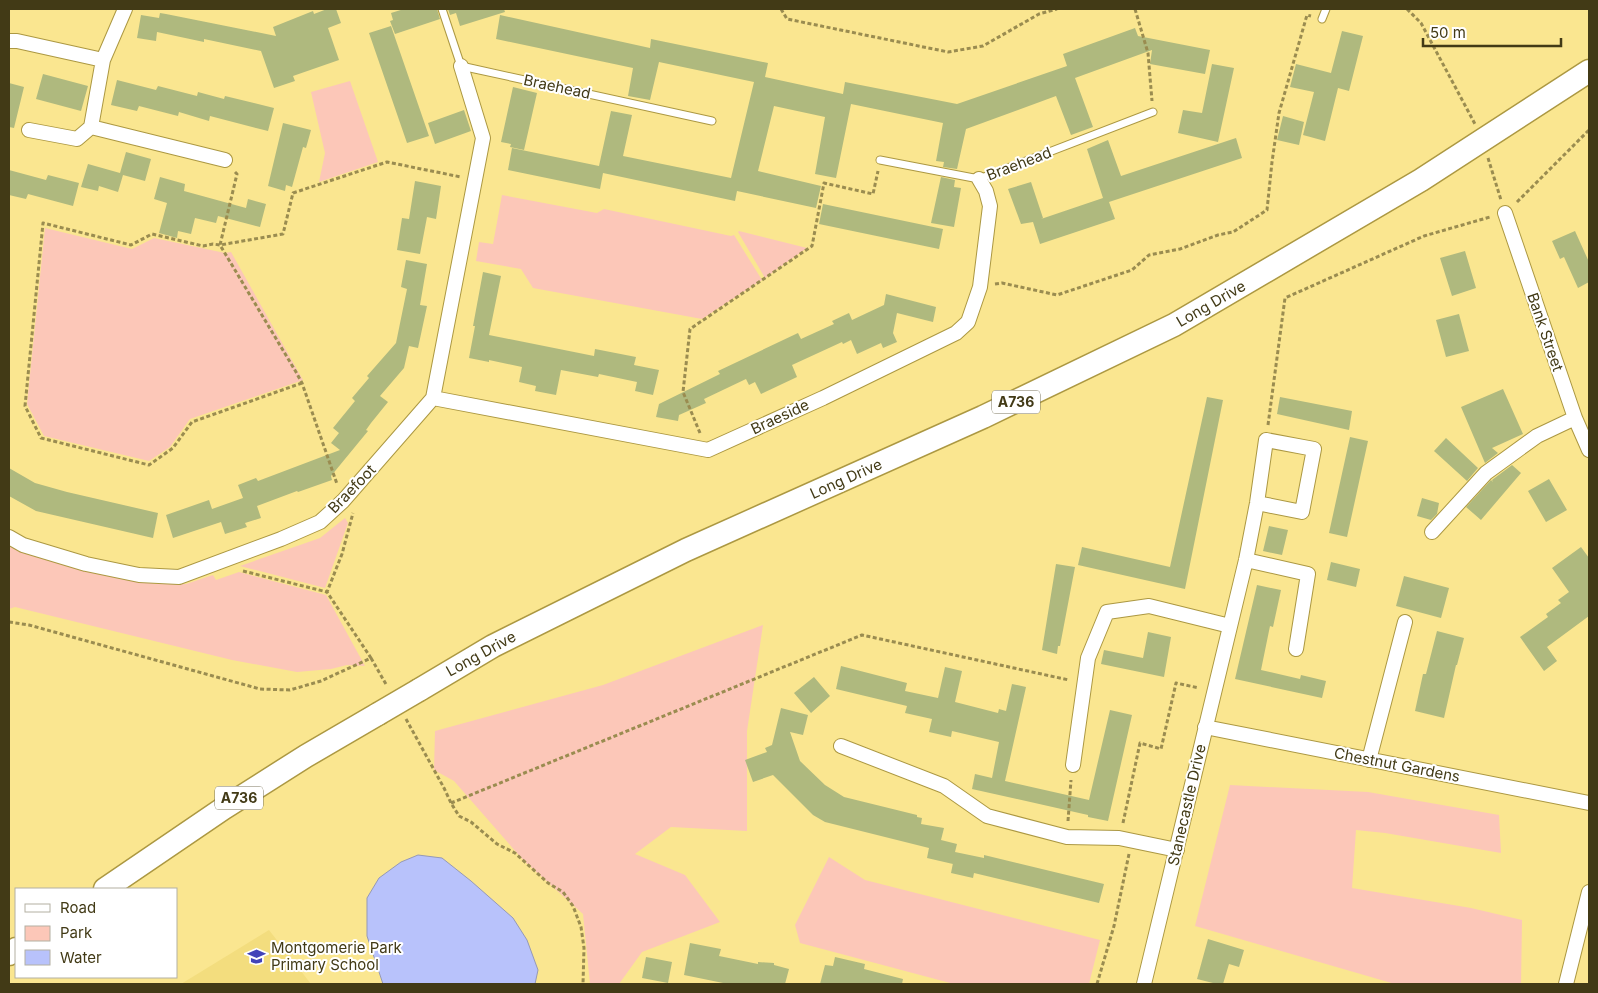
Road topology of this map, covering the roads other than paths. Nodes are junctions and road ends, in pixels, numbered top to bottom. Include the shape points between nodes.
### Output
1 (125, 9) edge
2 (442, 9) edge
3 (1326, 9) edge
4 (1322, 19) dead end
5 (9, 41) edge
6 (103, 60) junction
7 (462, 66) junction
8 (1589, 72) edge
9 (1153, 112) road end
10 (712, 121) dead end
11 (91, 127) junction
12 (29, 130) dead end
13 (225, 160) road end
14 (880, 160) road end
15 (979, 179) junction
16 (1505, 213) road end
17 (433, 398) junction
18 (1574, 418) junction
19 (1589, 450) edge
20 (1257, 503) junction
21 (1432, 532) dead end
22 (9, 537) edge
23 (1246, 560) junction
24 (1405, 622) dead end
25 (1230, 626) junction
26 (1296, 649) dead end
27 (1206, 727) junction
28 (841, 746) dead end
29 (1369, 760) junction
30 (1073, 765) road end
31 (1589, 803) edge
32 (1177, 850) junction
33 (105, 888) edge
34 (1589, 892) edge
35 (1587, 909) edge
36 (1144, 984) edge
37 (1566, 984) edge

1 - 6 street
2 - 7 lane
3 - 4 lane
5 - 6 street
6 - 11 street
7 - 10 lane, Braehead
7 - 17 street via 483,138
8 - 33 main road, Long Drive / A736, bridge via 1421,180 1174,326 983,418 686,550 492,646 306,756
9 - 15 lane, Braehead
11 - 12 street via 76,139
11 - 13 street
14 - 15 lane, Braehead
15 - 17 street, Braeside via 990,206 980,287 968,322 956,333 708,450
16 - 18 street, Bank Street
17 - 22 street, Braefoot via 343,501 320,522 179,577 139,575 86,564 23,545
18 - 19 street, Bank Street
18 - 21 street via 1537,436 1486,473
20 - 20 street, Stanecastle Drive via 1266,440 1314,449 1302,512
20 - 23 street, Stanecastle Drive
23 - 25 street, Stanecastle Drive
23 - 26 street via 1308,574
24 - 29 street
25 - 27 street, Stanecastle Drive
25 - 30 street via 1149,606 1107,612 1088,658
27 - 29 street, Chestnut Gardens
27 - 32 street, Stanecastle Drive
28 - 32 street via 944,786 987,816 1067,837 1126,840
29 - 31 street, Chestnut Gardens
32 - 36 street, Stanecastle Drive
34 - 35 street
35 - 37 street

